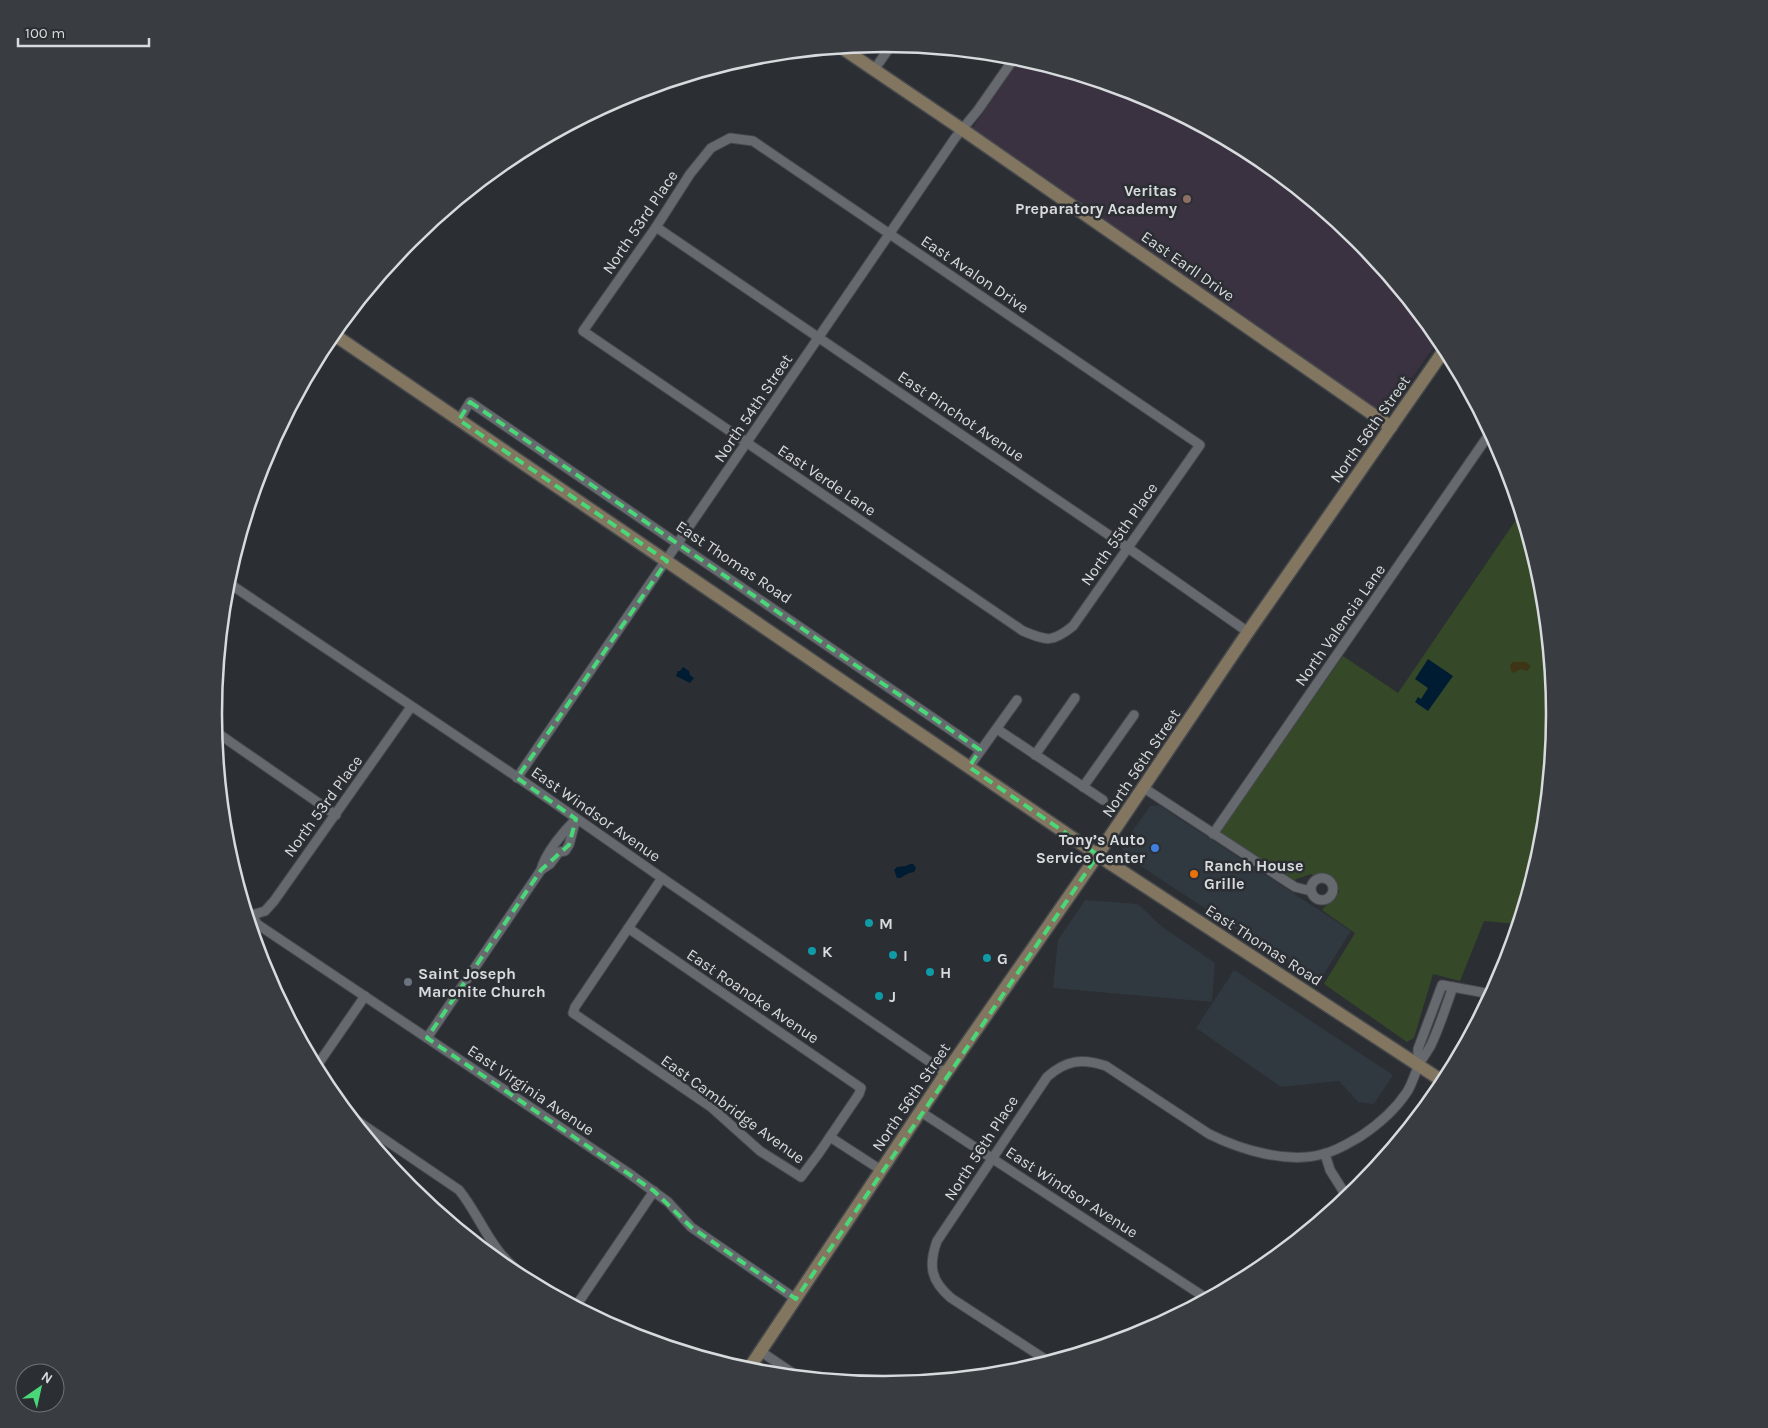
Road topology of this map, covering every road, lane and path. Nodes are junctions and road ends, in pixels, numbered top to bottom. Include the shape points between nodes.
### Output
1 (886, 52) edge
2 (850, 54) edge
3 (1010, 64) edge
4 (874, 70) junction
5 (962, 129) junction
6 (730, 138) joint
7 (656, 227) junction
8 (890, 234) junction
9 (583, 332) joint
10 (339, 338) edge
11 (820, 338) junction
12 (1441, 357) edge
13 (459, 420) junction
14 (1391, 427) junction
15 (1485, 440) edge
16 (747, 444) junction
17 (1200, 445) joint
18 (679, 544) junction
19 (1128, 548) junction
20 (667, 561) junction
21 (235, 587) edge
22 (1248, 632) junction
23 (1060, 638) joint
24 (1075, 698) dead end
25 (1017, 700) dead end
26 (411, 707) junction
27 (1134, 715) dead end
28 (997, 729) junction
29 (223, 737) edge
30 (980, 750) junction
31 (1035, 755) junction
32 (969, 767) junction
33 (518, 778) junction
34 (1083, 787) junction
35 (1144, 788) junction
36 (1102, 800) dead end
37 (336, 815) junction
38 (576, 819) junction
39 (1213, 834) junction
40 (1098, 855) junction
41 (662, 878) junction
42 (1311, 891) dead end
43 (254, 913) edge
44 (257, 924) edge
45 (628, 928) junction
46 (1453, 988) junction
47 (1483, 993) edge
48 (365, 996) junction
49 (427, 1038) junction
50 (321, 1060) edge
51 (1418, 1065) junction
52 (946, 1073) junction
53 (1437, 1077) edge
54 (921, 1112) junction
55 (369, 1129) edge
56 (830, 1137) junction
57 (1325, 1154) junction
58 (993, 1158) junction
59 (881, 1170) junction
60 (1343, 1190) edge
61 (654, 1191) junction
62 (500, 1252) edge
63 (1201, 1295) edge
64 (796, 1299) junction
65 (579, 1301) edge
66 (760, 1351) junction
67 (1041, 1356) edge
68 (753, 1362) edge
69 (785, 1368) edge

1 - 4 street
2 - 4 main road, East Earll Drive
3 - 5 street, North 54th Street
4 - 5 main road, East Earll Drive
5 - 8 street, North 54th Street
5 - 14 main road, East Earll Drive
6 - 7 street, North 53rd Place via 711,148
6 - 8 street, East Avalon Drive via 753,141
7 - 9 street, North 53rd Place
7 - 11 street, East Pinchot Avenue
8 - 11 street, North 54th Street
8 - 17 street, East Avalon Drive
9 - 16 street, East Verde Lane
10 - 13 main road, East Thomas Road
11 - 16 street, North 54th Street
11 - 19 street, East Pinchot Avenue
12 - 14 main road, North 56th Street
13 - 18 street, East Thomas Road via 470,402
13 - 20 main road, East Thomas Road
14 - 22 main road, North 56th Street
15 - 39 street, North Valencia Lane
16 - 18 street, North 54th Street
16 - 23 street, East Verde Lane via 1023,631 1043,640
17 - 19 street, North 55th Place
18 - 20 street, North 54th Street
18 - 30 street, East Thomas Road
19 - 22 street, East Pinchot Avenue
19 - 23 street, North 55th Place via 1074,626
20 - 32 main road, East Thomas Road
20 - 33 street, North 54th Street
21 - 26 street, East Windsor Avenue
22 - 35 main road, North 56th Street
24 - 31 street
25 - 28 street
26 - 33 street, East Windsor Avenue
26 - 37 street, North 53rd Place
27 - 34 street
28 - 30 street
28 - 31 street
29 - 37 street
30 - 32 street
31 - 34 street
32 - 40 main road, East Thomas Road
33 - 38 street, East Windsor Avenue
34 - 36 street
35 - 39 street
35 - 40 main road, North 56th Street
37 - 43 street, North 53rd Place via 274,901 265,911
38 - 41 street, East Windsor Avenue
38 - 49 street via 565,851 556,850 550,864 541,870
39 - 42 street via 1295,887
40 - 51 main road, East Thomas Road
40 - 52 main road, North 56th Street
41 - 45 street
41 - 52 street, East Windsor Avenue
44 - 48 street, East Virginia Avenue
45 - 56 street, East Roanoke Avenue via 861,1088
45 - 56 street, East Cambridge Avenue via 573,1013 711,1107 760,1151 801,1177
46 - 47 street
46 - 51 street via 1432,1042
46 - 51 street via 1442,985 1418,1049
48 - 49 street, East Virginia Avenue
48 - 50 street
49 - 61 street, East Virginia Avenue
51 - 53 main road, East Thomas Road
51 - 57 street via 1411,1086 1387,1117
52 - 54 main road, North 56th Street
54 - 58 street, East Windsor Avenue
54 - 59 main road, North 56th Street
55 - 62 street via 459,1190
56 - 59 street
57 - 58 street, North 56th Place via 1281,1156 1242,1149 1209,1134 1106,1066 1094,1062 1073,1062 1047,1077
57 - 60 street via 1330,1170
58 - 63 street, East Windsor Avenue
58 - 67 street, North 56th Place via 937,1242 932,1264 937,1282 951,1298
59 - 64 main road, North 56th Street
61 - 64 street, East Virginia Avenue via 691,1227
61 - 65 street
64 - 66 main road, North 56th Street
66 - 68 main road, North 56th Street
66 - 69 street

